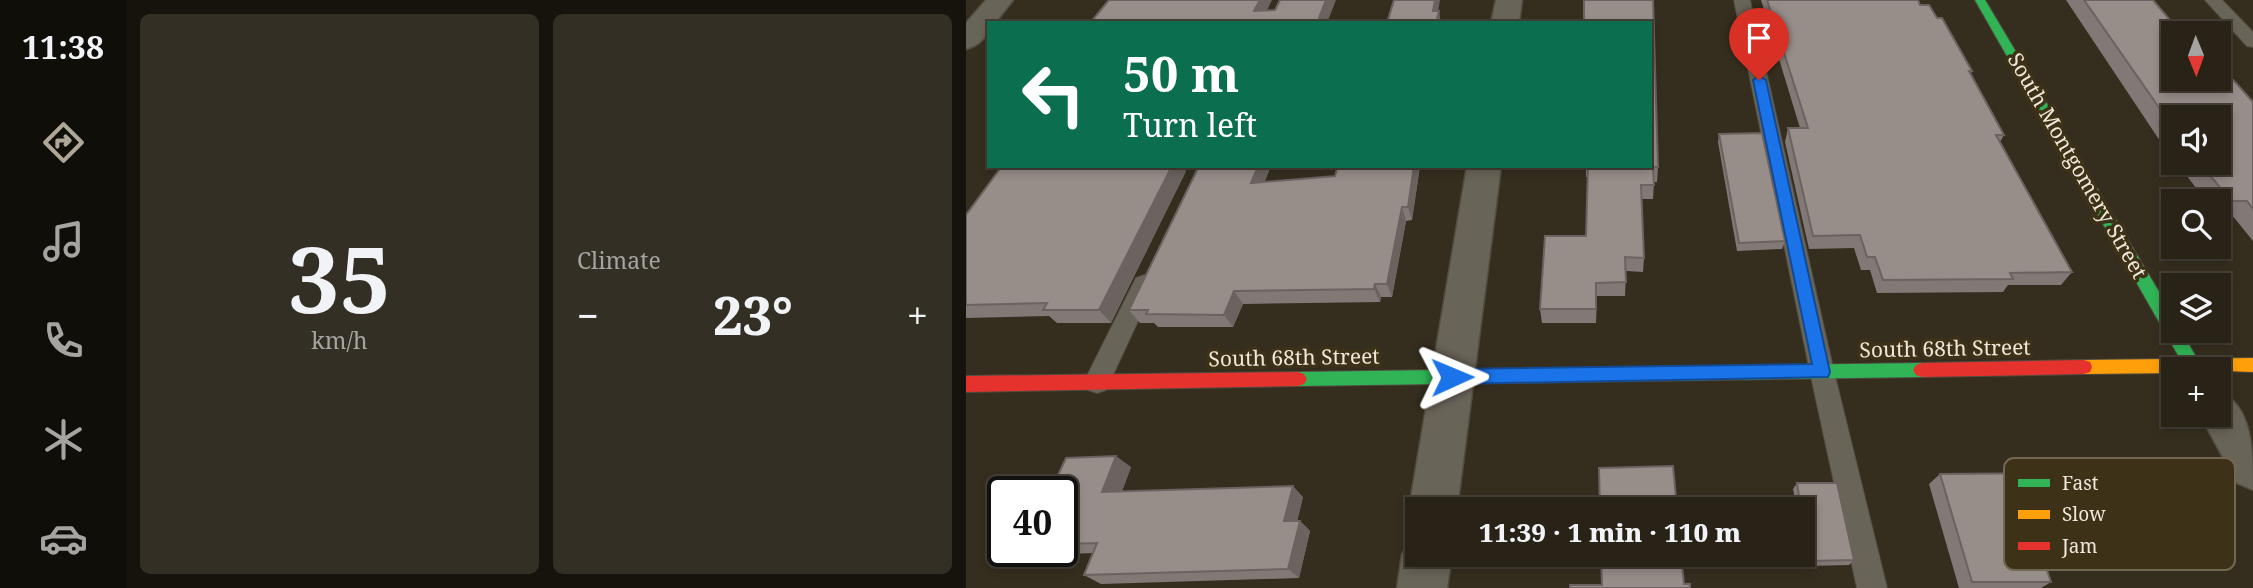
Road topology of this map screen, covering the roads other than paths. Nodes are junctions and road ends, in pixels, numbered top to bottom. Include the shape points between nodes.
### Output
1 (1000, 0) edge
2 (1509, 0) edge
3 (1742, 0) edge
4 (1980, 0) edge
5 (2213, 0) edge
6 (1505, 21) edge
7 (966, 41) edge
8 (2253, 41) edge
9 (1484, 168) edge
10 (1154, 262) edge
11 (2188, 357) edge
12 (2253, 365) edge
13 (2231, 366) edge
14 (2161, 368) edge
15 (1822, 372) junction
16 (1452, 377) junction
17 (1097, 382) junction
18 (966, 384) edge
19 (2229, 427) edge
20 (2253, 468) edge
21 (1435, 497) edge
22 (1425, 567) edge
23 (1422, 588) edge
24 (1872, 588) edge

1 - 7 street
2 - 6 street
3 - 15 lane
4 - 11 street, South Montgomery Street
5 - 8 lane
9 - 16 street
10 - 17 lane
12 - 13 street, South 68th Street
14 - 15 street, South 68th Street
15 - 16 street, South 68th Street
15 - 24 lane
16 - 17 street, South 68th Street
16 - 21 street
17 - 18 street, South 68th Street
19 - 20 street
22 - 23 street

